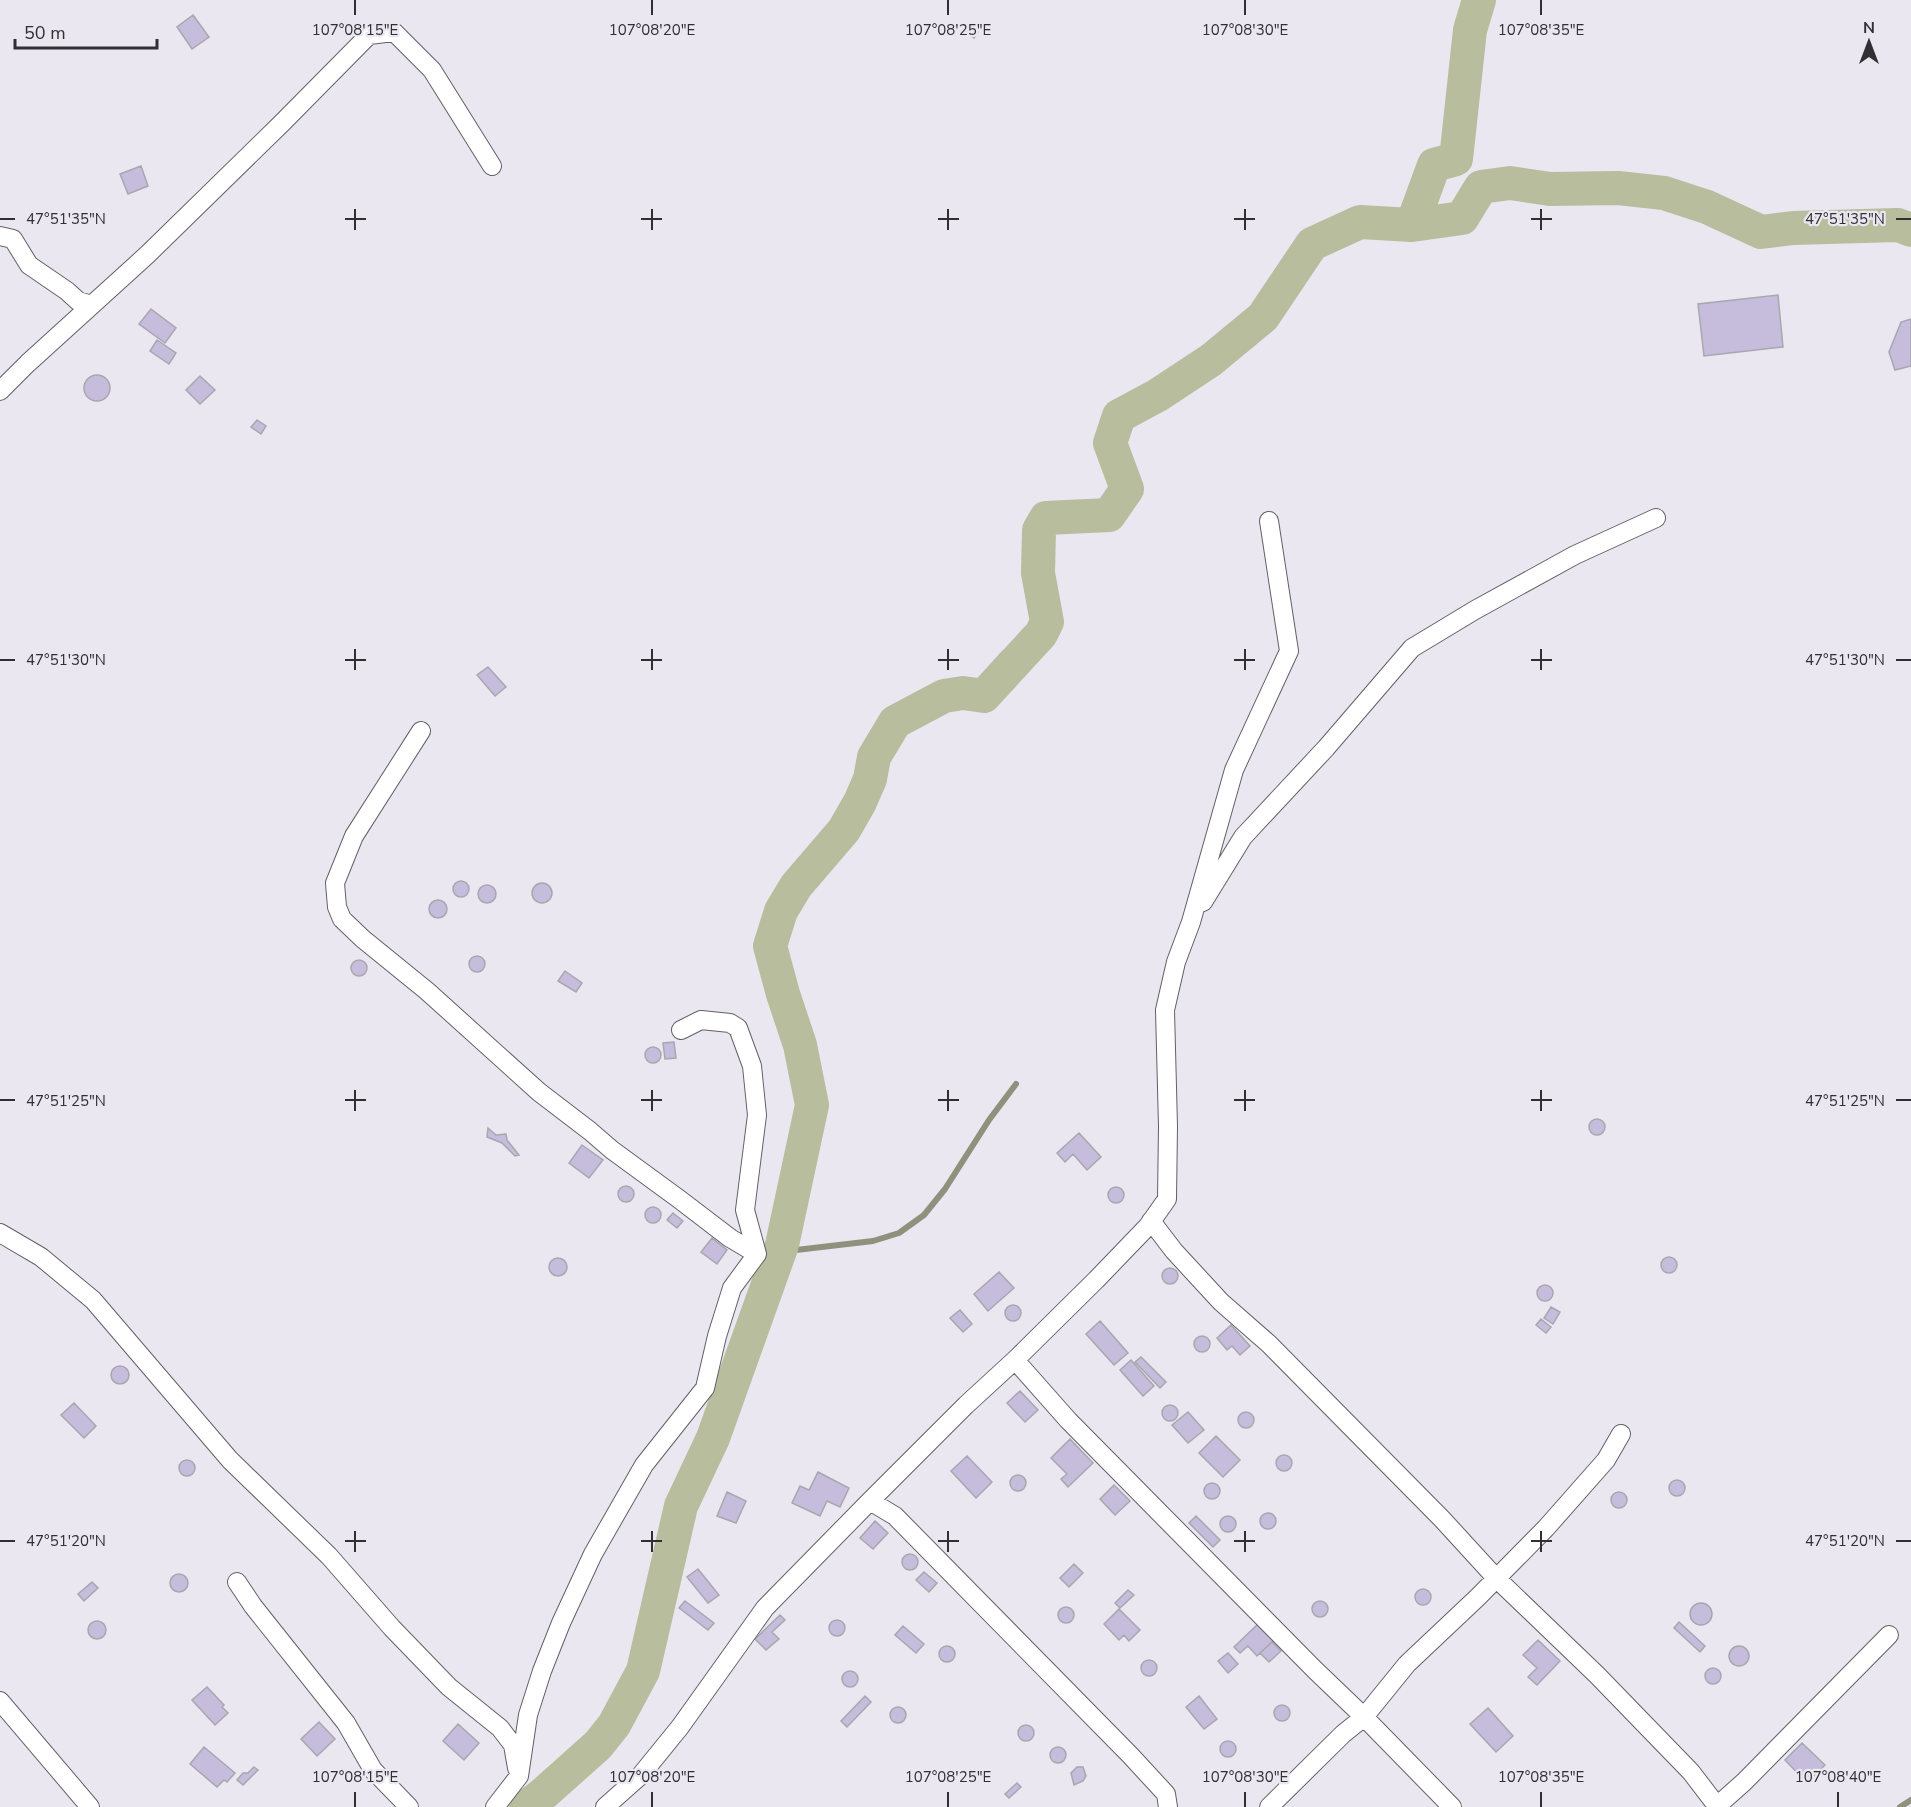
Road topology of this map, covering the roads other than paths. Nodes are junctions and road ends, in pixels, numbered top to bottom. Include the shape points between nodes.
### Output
1 (492, 166) dead end
2 (0, 236) edge
3 (92, 305) junction
4 (0, 391) edge
5 (1656, 518) dead end
6 (1269, 521) dead end
7 (421, 731) dead end
8 (1191, 922) junction
9 (681, 1030) dead end
10 (1151, 1221) junction
11 (0, 1233) edge
12 (757, 1254) junction
13 (1015, 1360) junction
14 (1621, 1434) dead end
15 (870, 1501) junction
16 (1496, 1578) junction
17 (237, 1582) dead end
18 (1890, 1635) dead end
19 (0, 1701) edge
20 (1364, 1717) junction
21 (519, 1776) junction
22 (90, 1807) edge
23 (409, 1807) edge
24 (495, 1807) edge
25 (605, 1807) edge
26 (1168, 1807) edge
27 (1269, 1807) edge
28 (1452, 1807) edge
29 (1717, 1807) edge

1 - 3 street via 432,70 394,32 369,35
2 - 3 street via 13,239 29,264 78,301
3 - 4 street
5 - 8 street via 1575,555 1412,648 1243,837
6 - 8 street via 1289,651 1234,770
7 - 12 street via 354,836 334,883 342,919 539,1092 730,1238
8 - 10 street via 1176,962 1165,1010 1167,1199
9 - 12 street via 701,1020 730,1023 738,1028 752,1066 757,1115 745,1210
10 - 13 street
10 - 16 street via 1221,1302 1269,1344
11 - 21 street via 41,1257 93,1300 230,1460 329,1556 449,1687 500,1728 513,1745
12 - 21 street via 732,1288 705,1388 644,1465 593,1554 561,1623 528,1715
13 - 15 street
13 - 20 street via 1068,1420
14 - 16 street via 1606,1460
15 - 25 street via 765,1608 681,1726 640,1775
15 - 26 street via 895,1516 1131,1756 1166,1794
16 - 20 street via 1407,1664
16 - 29 street via 1597,1674 1691,1772
17 - 23 street via 346,1723 373,1770
18 - 29 street
19 - 22 street
20 - 27 street
20 - 28 street
21 - 24 street

